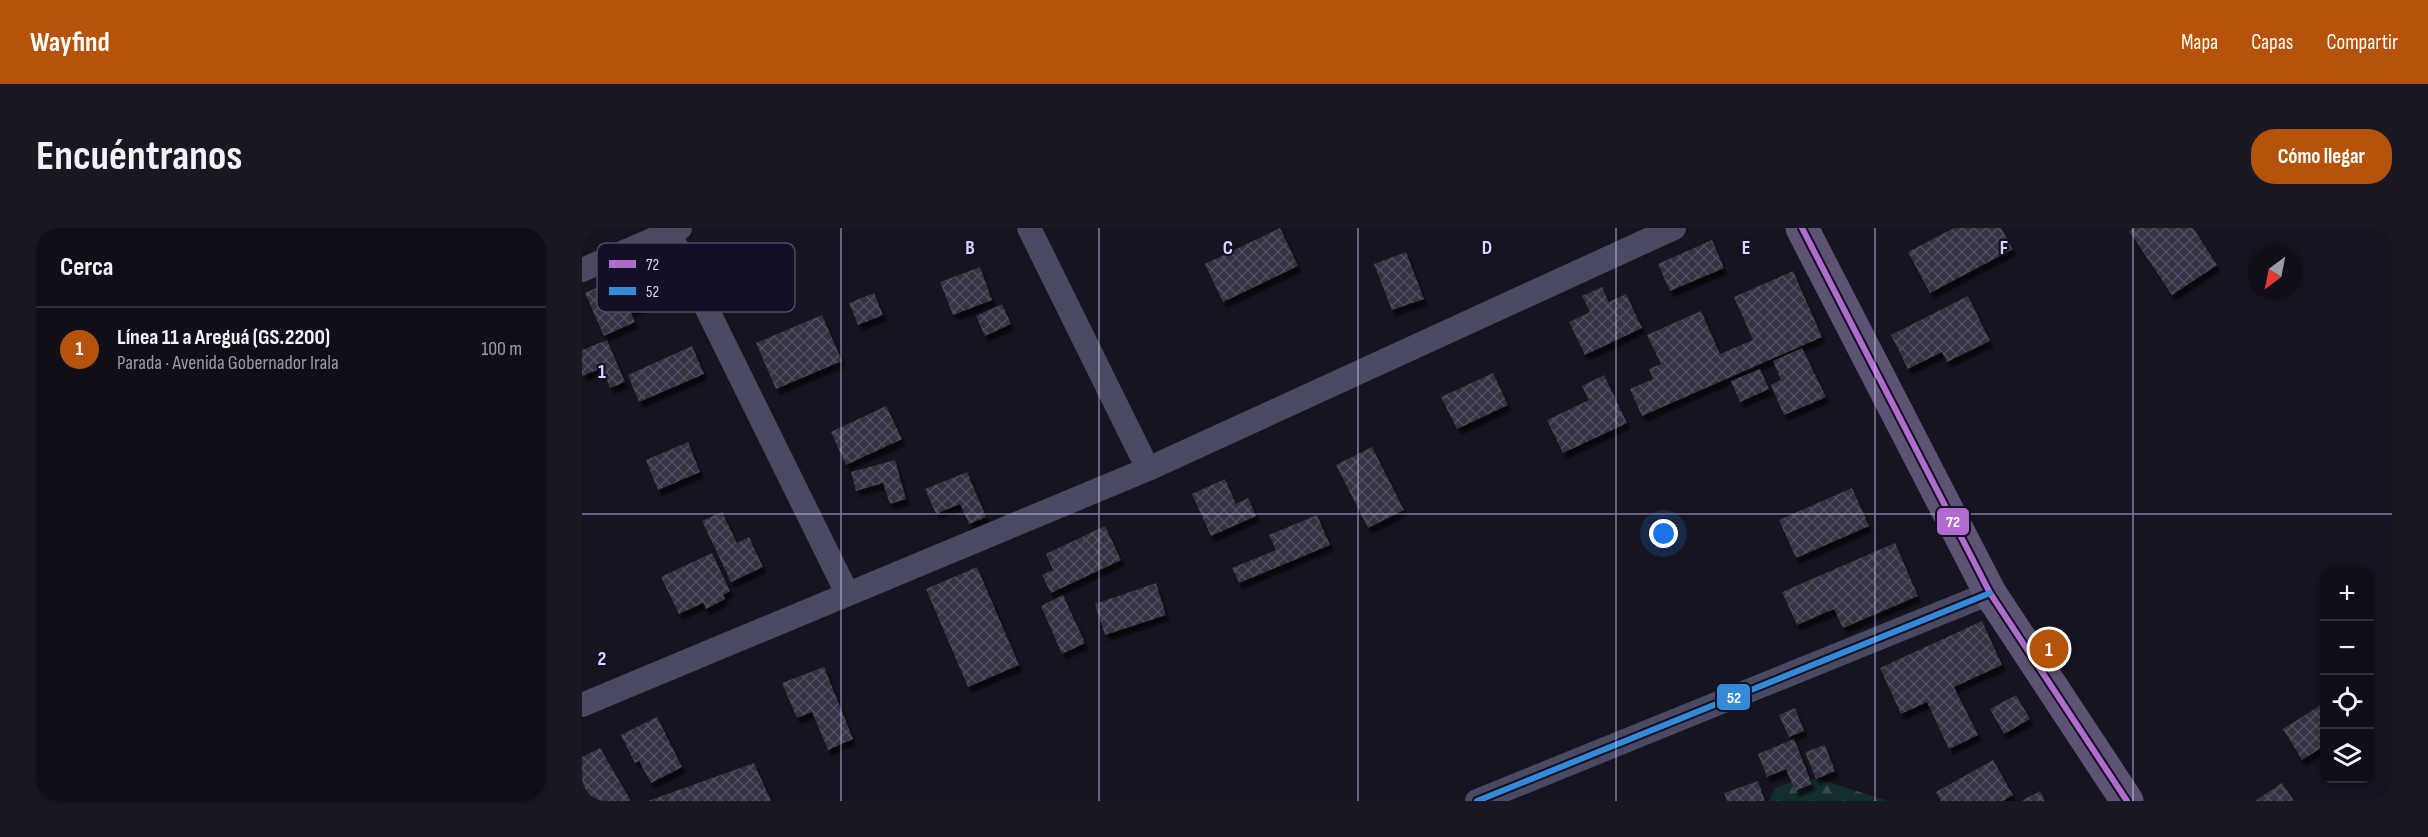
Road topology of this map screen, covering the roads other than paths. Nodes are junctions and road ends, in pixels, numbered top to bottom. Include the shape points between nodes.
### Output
1 (1029, 228) edge
2 (1674, 228) edge
3 (1802, 228) edge
4 (674, 230) edge
5 (644, 243) edge
6 (597, 263) edge
7 (582, 270) edge
8 (713, 312) edge
9 (1148, 469) junction
10 (847, 593) junction
11 (1990, 593) junction
12 (582, 705) edge
13 (1485, 800) edge
14 (2127, 801) edge

1 - 9 street
2 - 9 street
3 - 11 main road
4 - 5 street
6 - 7 street
8 - 10 street
9 - 10 street
10 - 12 street
11 - 13 street
11 - 14 main road

